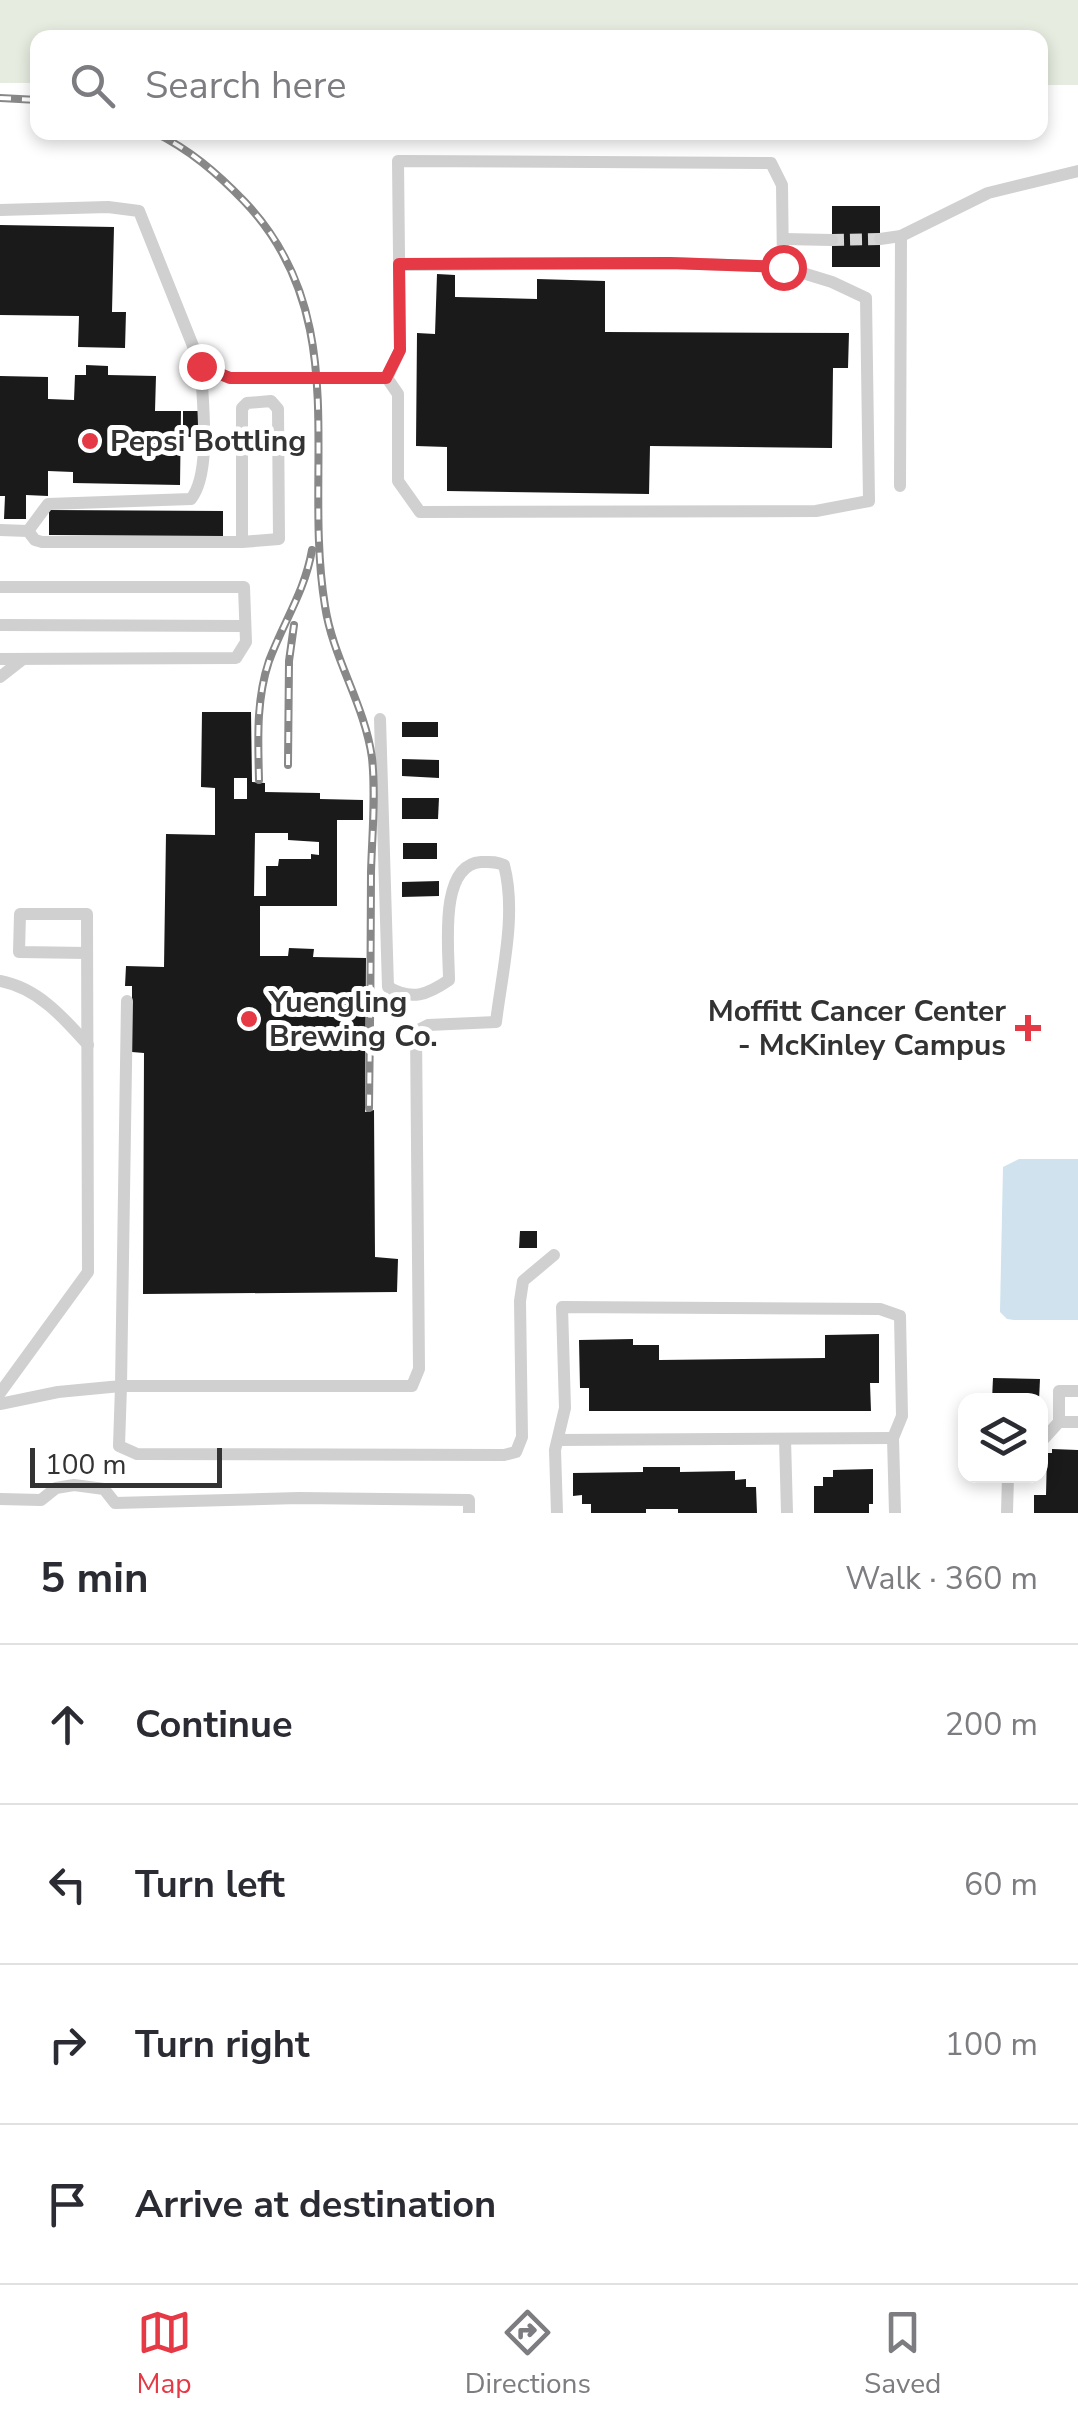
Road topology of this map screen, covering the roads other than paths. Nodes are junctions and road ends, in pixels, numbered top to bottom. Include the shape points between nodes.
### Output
1 (1078, 171) edge
2 (0, 210) edge
3 (901, 236) junction
4 (783, 240) junction
5 (832, 240) tunnel mouth
6 (880, 240) tunnel mouth
7 (399, 264) junction
8 (783, 267) junction
9 (201, 366) junction
10 (386, 378) junction
11 (900, 486) dead end
12 (0, 530) edge
13 (28, 531) junction
14 (242, 542) junction
15 (0, 587) edge
16 (0, 625) edge
17 (245, 626) junction
18 (0, 659) edge
19 (23, 659) junction
20 (0, 677) edge
21 (380, 720) dead end
22 (87, 953) junction
23 (0, 981) edge
24 (127, 1001) dead end
25 (88, 1045) junction
26 (554, 1255) dead end
27 (121, 1386) junction
28 (1078, 1391) edge
29 (0, 1393) edge
30 (0, 1404) edge
31 (1059, 1422) junction
32 (1078, 1422) edge
33 (1048, 1434) edge
34 (893, 1438) junction
35 (785, 1439) junction
36 (558, 1440) junction
37 (1008, 1483) edge
38 (0, 1500) edge
39 (299, 1506) edge
40 (469, 1513) edge
41 (557, 1513) edge
42 (787, 1513) edge
43 (894, 1513) edge
44 (1007, 1513) edge

1 - 3 lane via 988,193
2 - 9 lane via 140,211
3 - 6 lane
3 - 11 lane
4 - 5 lane
4 - 7 lane via 782,185 771,163 398,162
4 - 8 lane
7 - 8 lane
7 - 10 lane via 400,350
8 - 10 lane via 866,298 868,501 816,511 420,512 398,480 398,394
9 - 10 lane via 230,378
9 - 13 lane via 203,470 191,500 48,504
12 - 13 lane
13 - 14 lane via 42,542
14 - 14 lane via 274,542 281,534 278,409 271,401 242,408
15 - 17 lane via 244,587
16 - 17 lane
17 - 19 lane via 246,642 236,658
18 - 19 lane
19 - 20 lane
21 - 27 lane via 388,987 426,996 448,980 448,904 459,872 472,863 496,862 504,865 508,882 496,1022 416,1031 418,1369 412,1386
22 - 22 lane via 87,914 20,914 19,952
22 - 25 lane
23 - 25 lane via 48,1004
24 - 27 lane
25 - 29 lane via 88,1272
26 - 27 lane via 523,1281 522,1436 516,1452 137,1454 119,1446
27 - 30 lane
28 - 31 lane via 1059,1391
31 - 32 lane
31 - 33 lane
34 - 35 lane
34 - 36 lane via 902,1416 900,1316 880,1309 562,1307 565,1408
34 - 43 lane
35 - 36 lane
35 - 42 lane
36 - 41 lane
37 - 44 lane
38 - 39 lane via 41,1500 74,1485 104,1489 115,1503
39 - 40 lane via 469,1500

